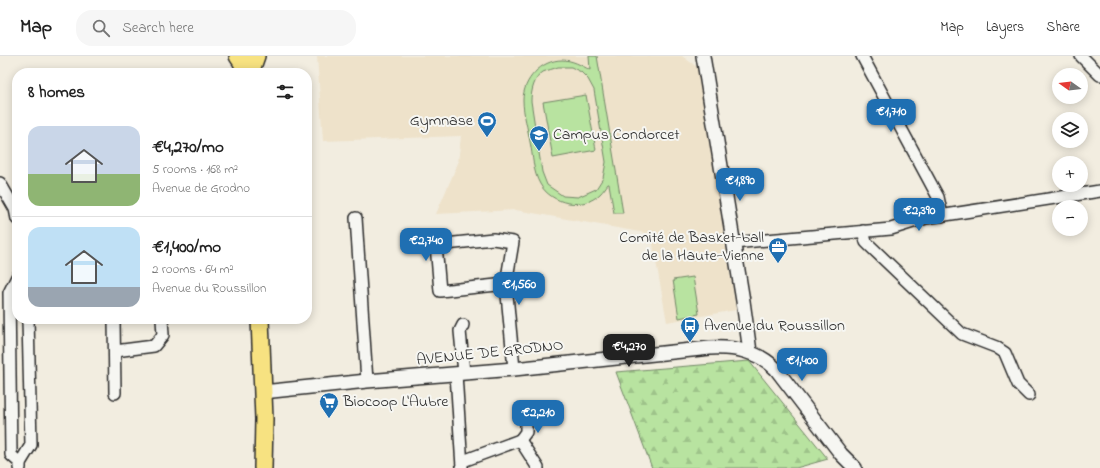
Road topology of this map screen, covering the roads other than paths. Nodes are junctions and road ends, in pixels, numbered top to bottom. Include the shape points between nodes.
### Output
1 (238, 56) edge
2 (256, 56) edge
3 (703, 56) edge
4 (862, 56) edge
5 (1081, 56) edge
6 (244, 68) edge
7 (252, 68) edge
8 (1100, 76) edge
9 (0, 183) edge
10 (1100, 191) edge
11 (12, 204) edge
12 (942, 216) junction
13 (356, 218) dead end
14 (863, 231) junction
15 (733, 243) junction
16 (506, 284) junction
17 (12, 287) edge
18 (28, 324) edge
19 (114, 324) edge
20 (163, 324) edge
21 (260, 324) edge
22 (463, 325) dead end
23 (115, 351) junction
24 (750, 352) junction
25 (514, 368) junction
26 (460, 373) junction
27 (367, 381) junction
28 (263, 392) junction
29 (115, 393) dead end
30 (1029, 395) dead end
31 (526, 418) dead end
32 (520, 440) junction
33 (462, 464) edge
34 (20, 465) edge
35 (262, 468) edge
36 (538, 468) edge
37 (855, 468) edge

1 - 6 main road
2 - 7 main road
3 - 15 street
4 - 12 street via 940,202
5 - 8 street
9 - 11 street
10 - 12 street
12 - 14 street via 890,229
13 - 27 street
14 - 15 street
14 - 30 street via 866,242 962,334 1005,353 1018,384
15 - 24 street
16 - 16 street via 513,242 493,239 436,245 440,291
16 - 25 street
17 - 34 street via 9,293 11,455
18 - 34 street via 31,445
19 - 23 street
20 - 23 street via 164,336 154,346
21 - 28 main road
22 - 26 street via 460,332
23 - 29 street
24 - 25 street, AVENUE DE GRODNO via 721,347
24 - 37 street via 765,359 776,369 841,454
25 - 26 street, AVENUE DE GRODNO
26 - 27 street, AVENUE DE GRODNO
26 - 33 street
27 - 28 street, AVENUE DE GRODNO
28 - 35 main road
31 - 32 street via 526,432
32 - 33 street
32 - 36 street

